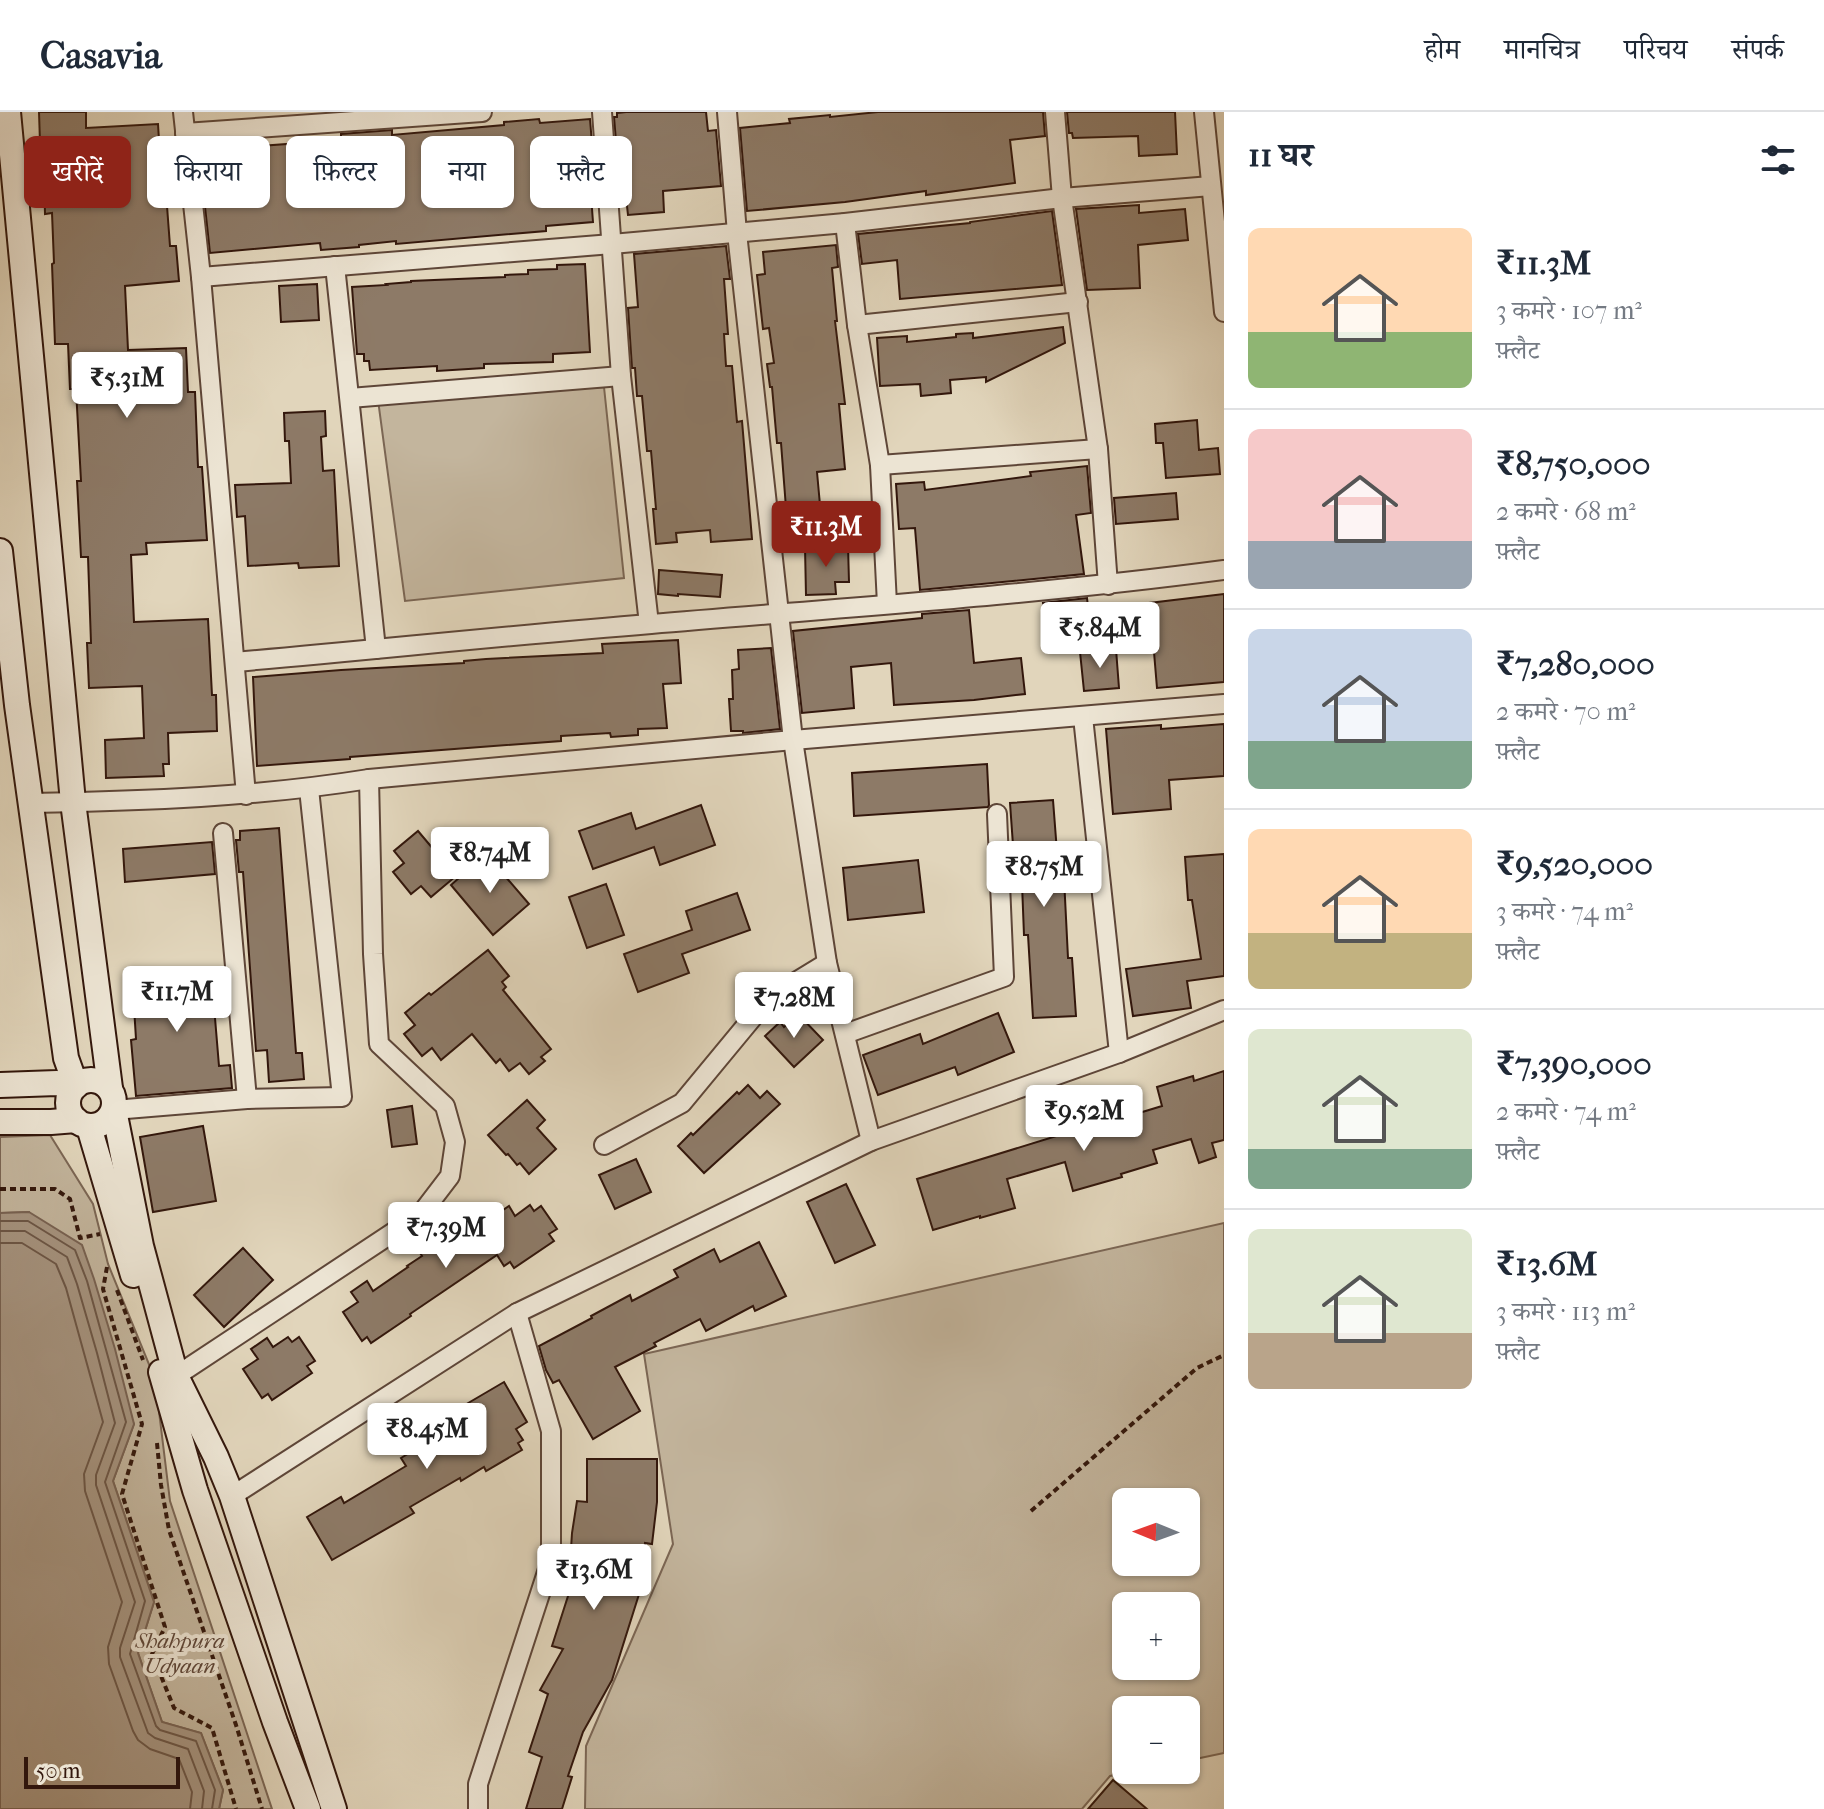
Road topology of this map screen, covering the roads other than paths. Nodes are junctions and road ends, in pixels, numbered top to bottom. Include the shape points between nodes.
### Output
1 (8, 112) edge
2 (183, 112) edge
3 (482, 112) edge
4 (602, 112) edge
5 (728, 112) edge
6 (1055, 112) edge
7 (1204, 112) edge
8 (453, 113) edge
9 (185, 133) junction
10 (1211, 186) junction
11 (1062, 198) junction
12 (845, 223) junction
13 (737, 233) junction
14 (612, 244) junction
15 (335, 266) junction
16 (201, 277) junction
17 (1078, 302) junction
18 (1224, 312) edge
19 (857, 325) junction
20 (621, 376) junction
21 (350, 398) junction
22 (1098, 449) junction
23 (880, 465) junction
24 (0, 551) edge
25 (1224, 570) edge
26 (1108, 585) junction
27 (887, 604) junction
28 (779, 614) junction
29 (649, 624) junction
30 (376, 649) junction
31 (235, 662) junction
32 (1224, 704) edge
33 (1083, 717) junction
34 (793, 740) junction
35 (369, 779) junction
36 (309, 789) junction
37 (246, 795) junction
38 (73, 802) junction
39 (31, 803) junction
40 (997, 814) dead end
41 (223, 833) dead end
42 (827, 963) junction
43 (1224, 1010) edge
44 (845, 1034) junction
45 (1119, 1053) junction
46 (0, 1085) edge
47 (76, 1086) junction
48 (112, 1099) junction
49 (247, 1099) junction
50 (0, 1122) edge
51 (83, 1123) junction
52 (871, 1141) junction
53 (604, 1145) dead end
54 (517, 1313) junction
55 (176, 1376) junction
56 (232, 1496) junction
57 (308, 1809) edge
58 (334, 1809) edge
59 (478, 1809) edge

1 - 38 street
2 - 9 street
3 - 8 street
4 - 14 street
5 - 13 street
6 - 11 street
7 - 10 street
8 - 9 street
9 - 16 street
10 - 11 street
10 - 18 street
11 - 12 street
11 - 17 street
12 - 13 street
12 - 19 street
13 - 14 street
13 - 28 street
14 - 15 street
14 - 20 street
15 - 16 street
15 - 21 street
16 - 31 street
17 - 19 street
17 - 22 street
19 - 23 street
20 - 21 street
20 - 29 street
21 - 30 street
22 - 23 street
22 - 26 street
23 - 27 street
24 - 39 street
25 - 26 street
26 - 27 street
27 - 28 street
28 - 29 street
28 - 34 street
29 - 30 street
30 - 31 street
31 - 37 street
32 - 33 street
33 - 34 street
33 - 45 street
34 - 35 street
34 - 42 street
35 - 36 street
35 - 55 street via 379,1044 445,1106 455,1142 450,1176 421,1214
36 - 37 street
36 - 49 street via 342,1097
37 - 38 street
38 - 39 street
38 - 48 street
39 - 47 street via 66,1058
40 - 44 street via 1004,977
41 - 49 street
42 - 44 street
42 - 53 street via 768,999 682,1103
43 - 45 street
44 - 52 street
45 - 52 street
46 - 47 street
47 - 48 street via 89,1079 104,1083
47 - 51 street via 68,1099 71,1114
48 - 49 street
48 - 51 street via 104,1122
48 - 55 street via 141,1246
50 - 51 street
51 - 57 street via 195,1490
52 - 54 street
54 - 56 street
54 - 59 street via 551,1431 551,1560 478,1784
55 - 56 street
56 - 58 street

